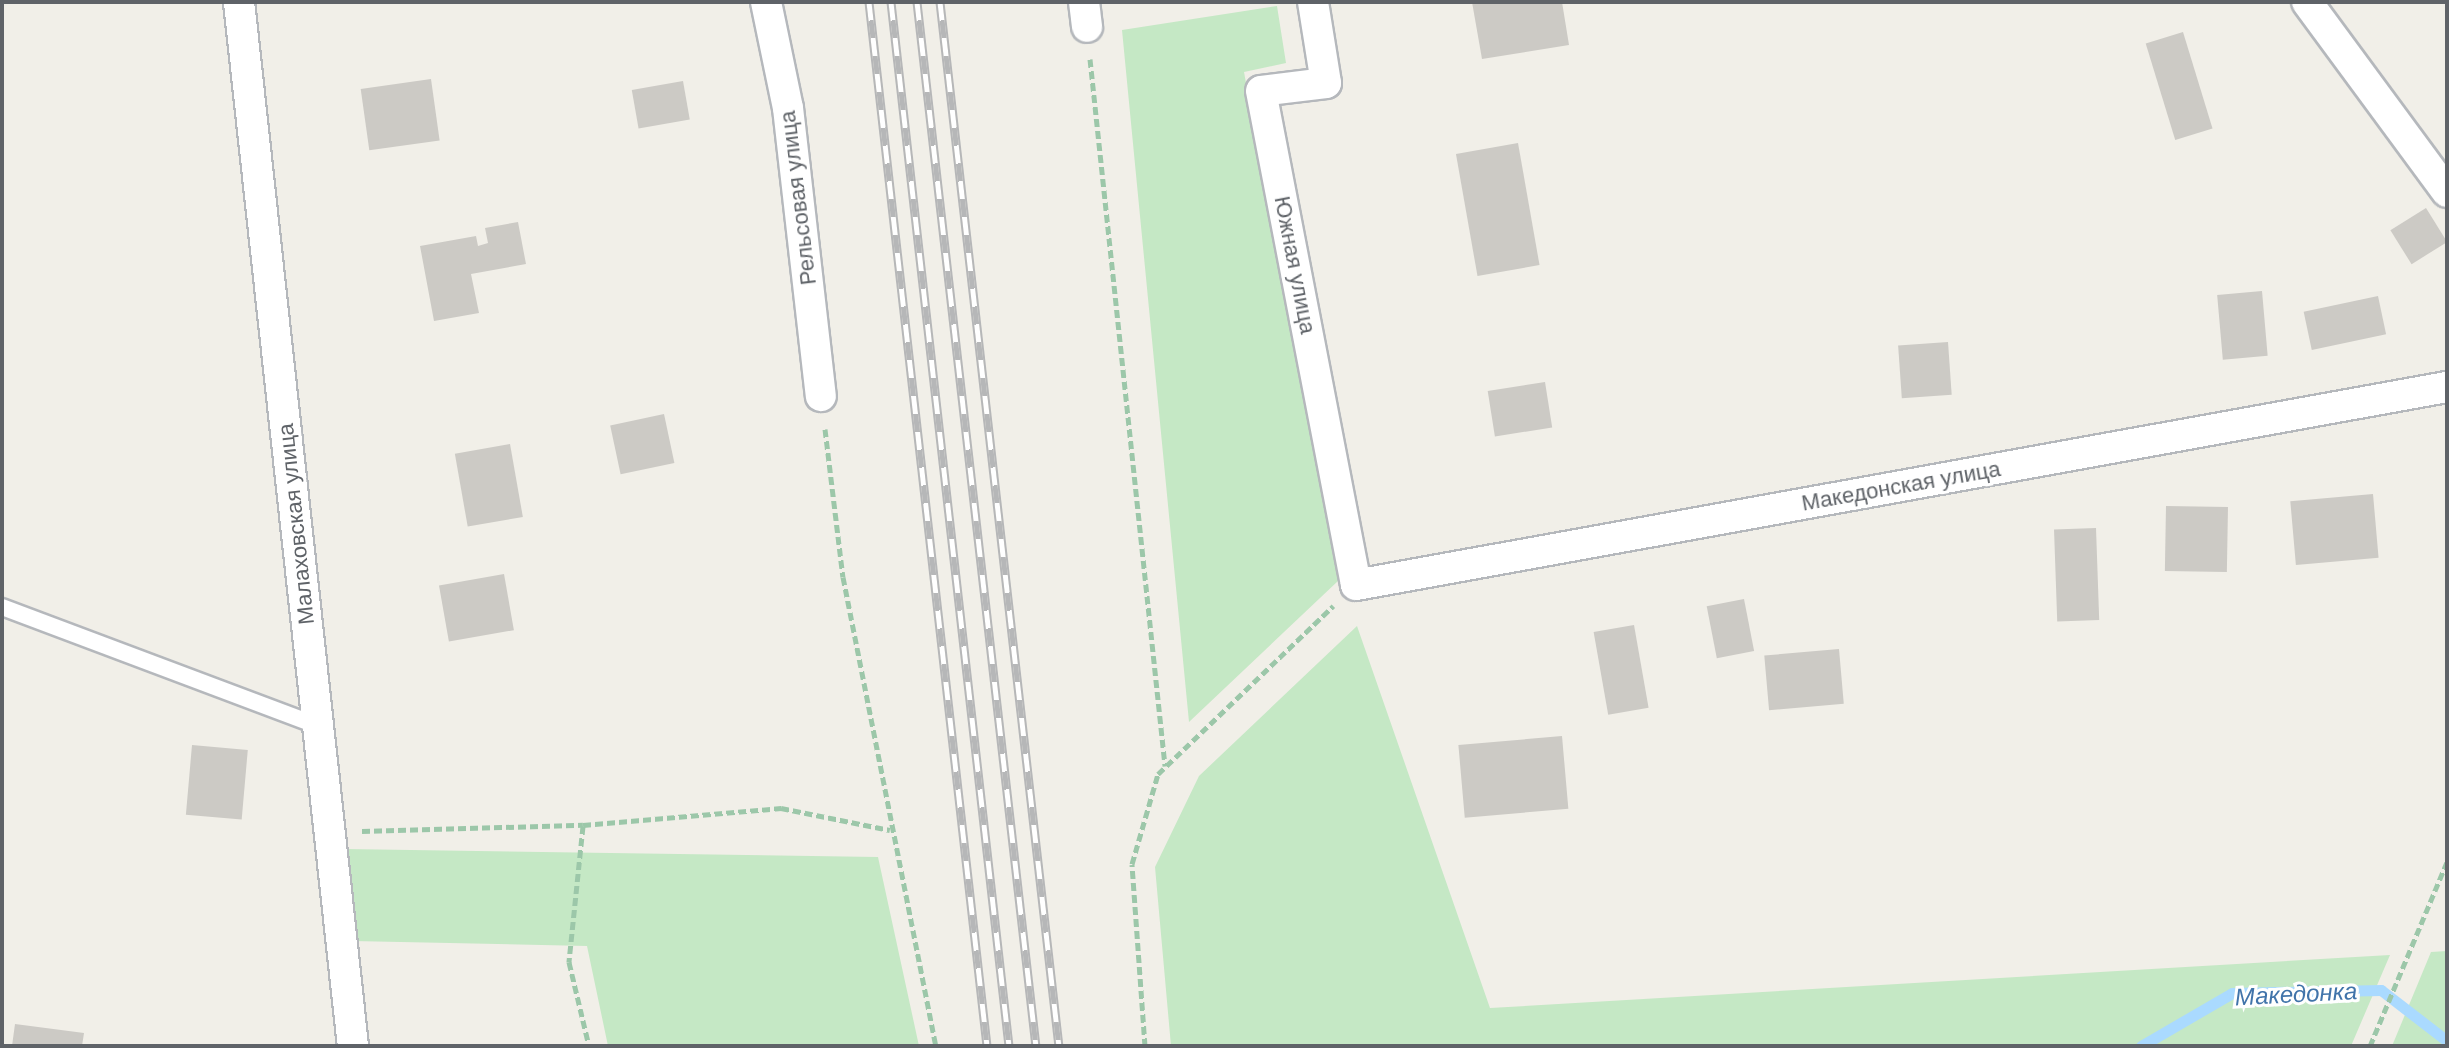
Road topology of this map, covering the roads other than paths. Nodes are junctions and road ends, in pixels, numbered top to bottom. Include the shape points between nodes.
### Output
1 (239, 2) edge
2 (766, 2) edge
3 (1313, 2) edge
4 (2307, 2) edge
5 (2447, 192) edge
6 (2447, 387) edge
7 (821, 396) road end
8 (1356, 585) joint
9 (2, 607) edge
10 (318, 726) junction
11 (353, 1046) edge

1 - 10 street, Малаховская улица
2 - 7 street, Рельсовая улица via 788,108
3 - 8 street, Южная улица via 1326,83 1261,91
4 - 5 street
6 - 8 street, Македонская улица
9 - 10 lane
10 - 11 street, Малаховская улица

